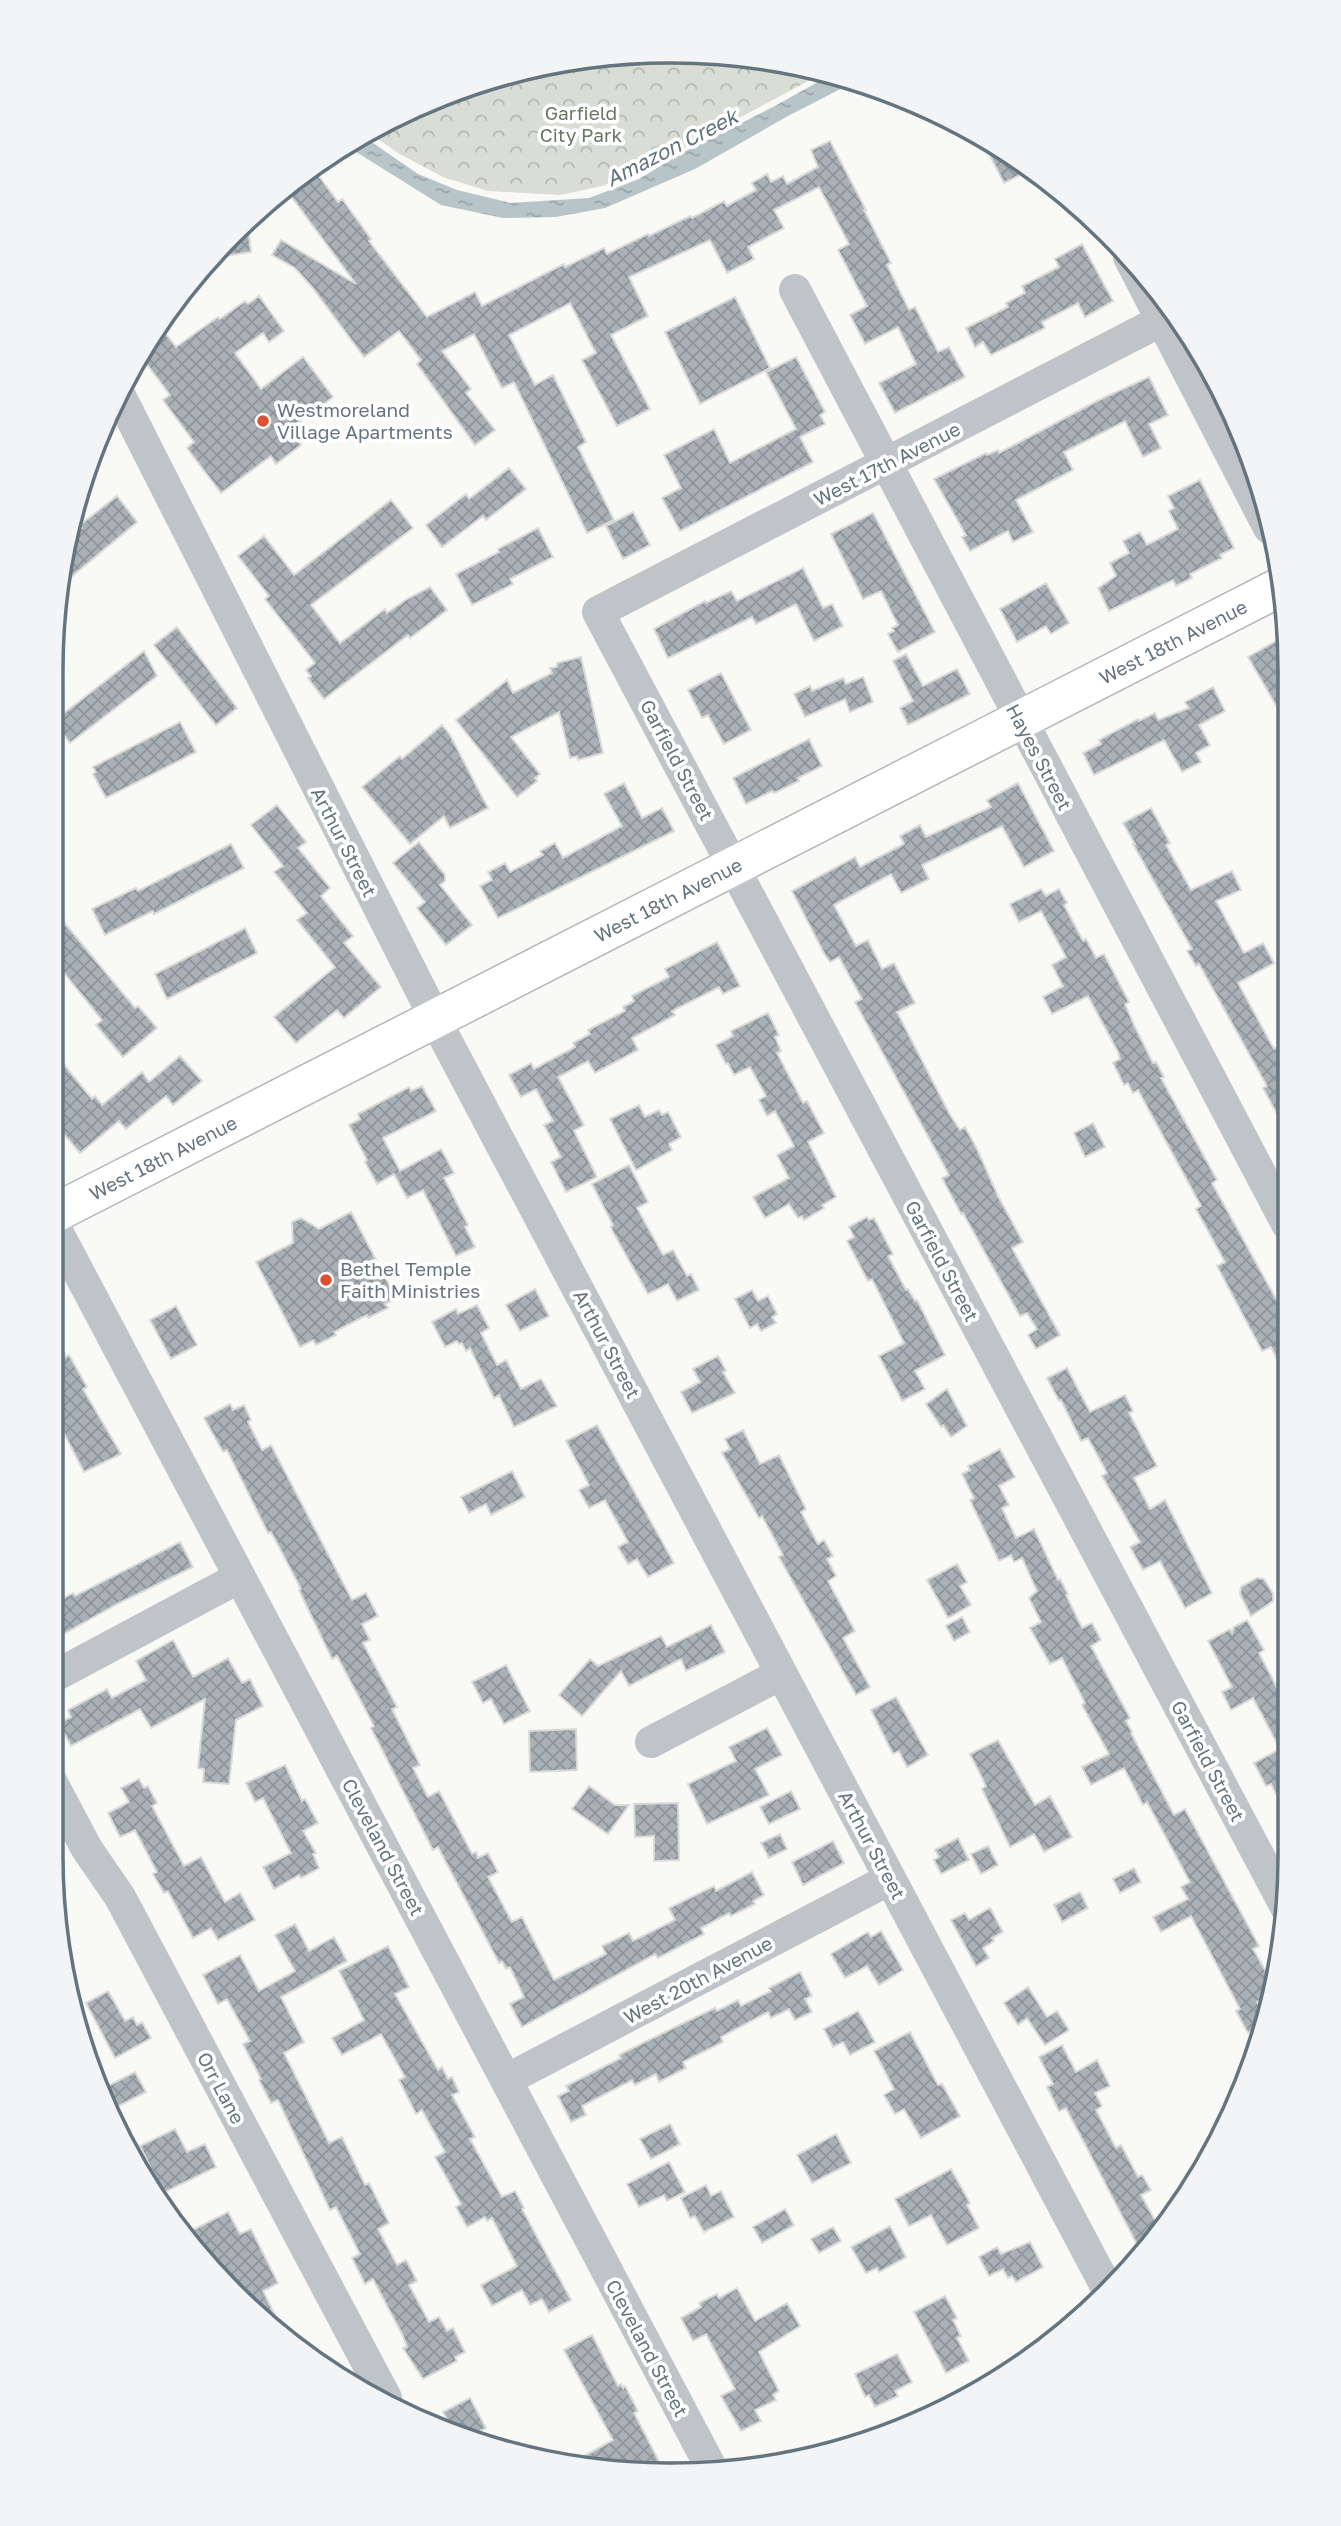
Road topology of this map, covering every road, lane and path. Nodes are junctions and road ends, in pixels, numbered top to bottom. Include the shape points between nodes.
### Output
1 (794, 290) dead end
2 (1166, 319) edge
3 (1174, 330) edge
4 (125, 405) edge
5 (887, 465) junction
6 (1250, 488) edge
7 (1273, 591) edge
8 (598, 612) joint
9 (1020, 720) junction
10 (733, 867) junction
11 (435, 1019) junction
12 (1278, 1207) edge
13 (63, 1212) edge
14 (63, 1241) edge
15 (240, 1577) junction
16 (63, 1672) edge
17 (781, 1674) junction
18 (651, 1742) dead end
19 (63, 1804) edge
20 (890, 1880) junction
21 (1277, 1890) edge
22 (506, 2080) junction
23 (1103, 2281) edge
24 (381, 2389) edge
25 (708, 2462) edge

1 - 5 street, Hayes Street
2 - 5 street, West 17th Avenue
3 - 6 street
4 - 11 street, Arthur Street
5 - 8 street, West 17th Avenue
5 - 9 street, Hayes Street
7 - 9 main road, West 18th Avenue
8 - 10 street, Garfield Street
9 - 10 main road, West 18th Avenue
9 - 12 street, Hayes Street
10 - 11 main road, West 18th Avenue
10 - 21 street, Garfield Street
11 - 13 main road, West 18th Avenue
11 - 17 street, Arthur Street
14 - 15 street, Cleveland Street
15 - 16 street
15 - 22 street, Cleveland Street
17 - 18 street
17 - 20 street, Arthur Street
19 - 24 street, Orr Lane via 120,1897
20 - 22 street, West 20th Avenue
20 - 23 street, Arthur Street
22 - 25 street, Cleveland Street

